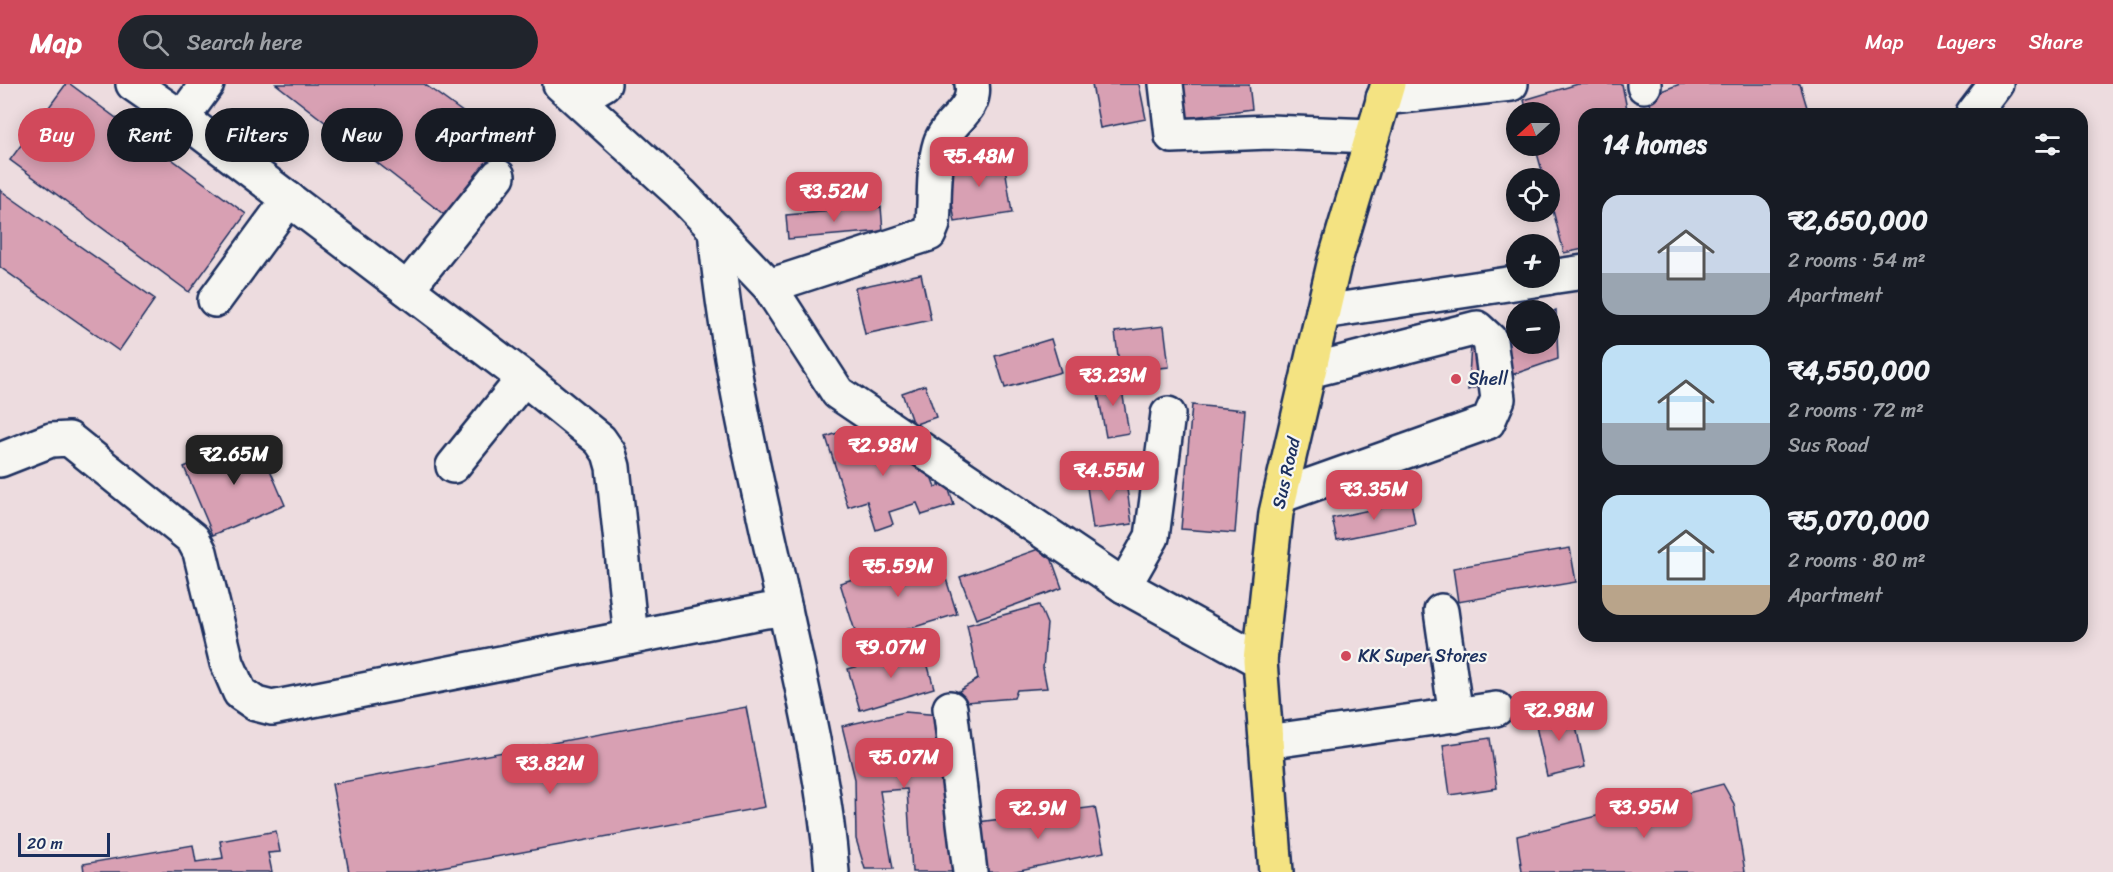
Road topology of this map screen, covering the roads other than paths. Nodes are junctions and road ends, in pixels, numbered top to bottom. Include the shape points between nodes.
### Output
1 (132, 84) edge
2 (207, 84) edge
3 (972, 84) edge
4 (1166, 84) edge
5 (1511, 84) edge
6 (1996, 84) edge
7 (581, 89) edge
8 (1386, 91) edge
9 (167, 108) edge
10 (189, 108) edge
11 (1978, 108) edge
12 (193, 126) edge
13 (1372, 136) junction
14 (498, 176) dead end
15 (289, 199) junction
16 (715, 230) junction
17 (1578, 273) edge
18 (1560, 275) edge
19 (1506, 284) edge
20 (769, 286) junction
21 (407, 289) junction
22 (215, 300) dead end
23 (1323, 312) junction
24 (1309, 371) junction
25 (524, 378) junction
26 (1168, 414) dead end
27 (0, 460) edge
28 (453, 466) dead end
29 (1280, 496) junction
30 (1124, 586) junction
31 (785, 609) junction
32 (1441, 611) dead end
33 (631, 637) junction
34 (1260, 661) junction
35 (950, 708) dead end
36 (1496, 709) dead end
37 (1456, 716) junction
38 (1266, 742) junction
39 (832, 872) edge
40 (970, 872) edge
41 (1276, 872) edge

1 - 9 street
2 - 10 street
3 - 20 street via 968,107 940,143 929,234
4 - 13 street via 1172,136 1269,132
5 - 8 street
6 - 11 street
7 - 16 street
8 - 13 main road, Sus Road
12 - 15 street
13 - 23 main road, Sus Road
14 - 21 street
15 - 21 street
15 - 22 street
16 - 20 street
16 - 31 street via 720,289
17 - 18 street
19 - 23 street
20 - 30 street via 838,393
21 - 25 street
23 - 24 main road, Sus Road
24 - 29 main road, Sus Road
24 - 29 street via 1477,328 1490,340 1498,399 1488,422
25 - 28 street
25 - 33 street via 600,440 609,453
26 - 30 street via 1152,537
27 - 33 street via 51,440 69,439 182,528 200,552 227,663 240,693 256,704 272,708
29 - 34 main road, Sus Road
30 - 34 street
31 - 33 street
31 - 39 street via 814,738
32 - 37 street
34 - 38 main road, Sus Road
35 - 40 street
36 - 37 street
37 - 38 street
38 - 41 main road, Sus Road

